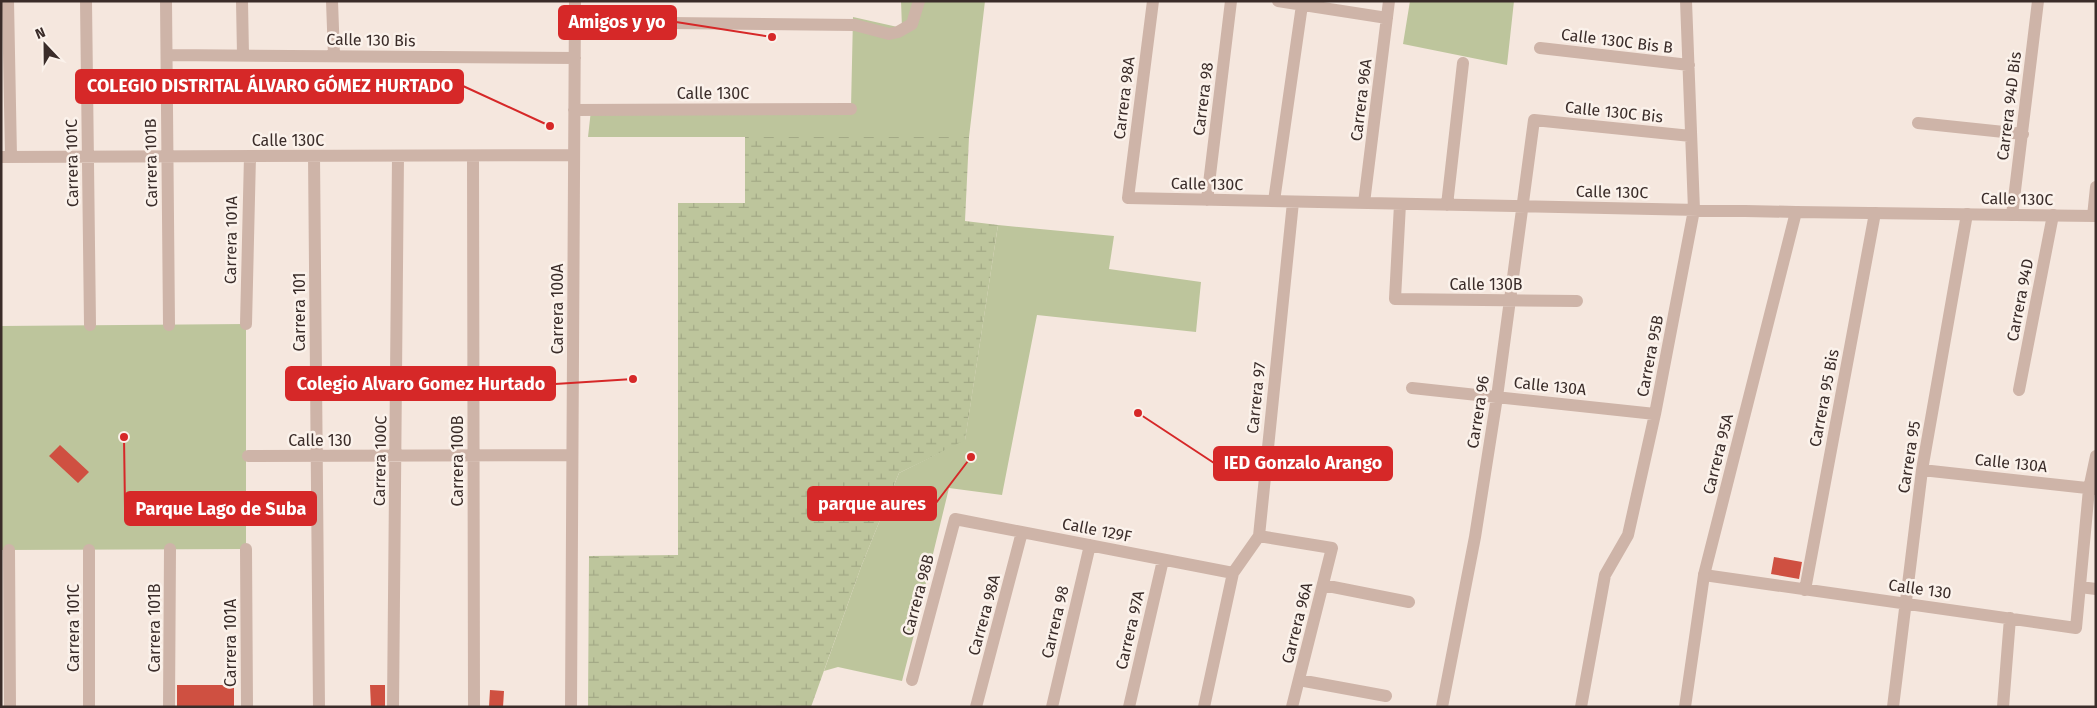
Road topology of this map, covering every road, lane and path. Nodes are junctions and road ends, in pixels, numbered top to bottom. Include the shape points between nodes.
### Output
1 (8, 1) edge
2 (86, 1) edge
3 (166, 1) edge
4 (242, 1) edge
5 (332, 1) edge
6 (575, 1) edge
7 (919, 1) edge
8 (1153, 1) edge
9 (1231, 1) edge
10 (1278, 1) edge
11 (1389, 1) edge
12 (1686, 1) edge
13 (2038, 1) edge
14 (1302, 5) junction
15 (1387, 18) junction
16 (575, 22) junction
17 (1540, 48) dead end
18 (167, 55) junction
19 (243, 55) junction
20 (334, 56) junction
21 (575, 58) junction
22 (1464, 63) dead end
23 (1689, 65) junction
24 (851, 109) dead end
25 (574, 110) junction
26 (1534, 120) joint
27 (1918, 123) dead end
28 (2023, 134) junction
29 (1691, 136) junction
30 (574, 155) junction
31 (168, 156) junction
32 (250, 156) junction
33 (314, 156) junction
34 (398, 156) junction
35 (473, 156) junction
36 (6, 157) edge
37 (88, 157) junction
38 (2096, 187) edge
39 (1128, 198) joint
40 (1207, 200) junction
41 (1274, 201) junction
42 (1293, 202) junction
43 (1364, 203) junction
44 (1400, 204) junction
45 (1446, 205) junction
46 (1521, 206) junction
47 (1694, 210) junction
48 (1796, 212) junction
49 (1876, 213) junction
50 (1967, 214) junction
51 (2012, 215) junction
52 (2053, 216) junction
53 (2094, 216) edge
54 (1510, 300) junction
55 (1577, 301) dead end
56 (246, 324) dead end
57 (90, 325) dead end
58 (169, 325) dead end
59 (1412, 388) dead end
60 (2019, 390) dead end
61 (1497, 397) junction
62 (1655, 414) junction
63 (572, 455) junction
64 (248, 456) dead end
65 (316, 456) junction
66 (396, 456) junction
67 (473, 456) junction
68 (2096, 456) edge
69 (1922, 470) junction
70 (2093, 489) edge
71 (955, 519) joint
72 (1022, 532) junction
73 (1259, 536) junction
74 (1090, 546) junction
75 (170, 549) dead end
76 (246, 549) dead end
77 (9, 550) dead end
78 (89, 550) dead end
79 (1163, 560) junction
80 (1233, 573) junction
81 (1704, 575) junction
82 (1323, 585) junction
83 (2080, 587) junction
84 (2096, 589) edge
85 (1805, 590) junction
86 (1409, 602) dead end
87 (1906, 604) junction
88 (2010, 618) junction
89 (912, 680) dead end
90 (1299, 680) junction
91 (1386, 696) dead end
92 (10, 707) edge
93 (88, 707) edge
94 (169, 707) edge
95 (247, 707) edge
96 (320, 707) edge
97 (393, 707) edge
98 (474, 707) edge
99 (571, 707) edge
100 (976, 707) edge
101 (1052, 707) edge
102 (1129, 707) edge
103 (1204, 707) edge
104 (1292, 707) edge
105 (1442, 707) edge
106 (1581, 707) edge
107 (1684, 707) edge
108 (1893, 707) edge
109 (2003, 707) edge

1 - 36 street
2 - 37 street, Carrera 101C
3 - 18 street, Carrera 101B
4 - 19 street
5 - 20 street
6 - 16 street, Carrera 100A
7 - 16 street via 912,24 889,34 855,25
8 - 39 street, Carrera 98A
9 - 40 street, Carrera 98
10 - 14 street
11 - 15 street, Carrera 96A
12 - 23 street, Carrera 95B
13 - 28 street, Carrera 94D Bis
14 - 15 street
14 - 41 street
15 - 43 street, Carrera 96A
16 - 21 street, Carrera 100A
17 - 23 street, Calle 130C Bis B
18 - 19 street, Calle 130 Bis
18 - 31 street, Carrera 101B
19 - 20 street, Calle 130 Bis
20 - 21 street, Calle 130 Bis
21 - 25 street, Carrera 100A
22 - 45 street
23 - 29 street, Carrera 95B
24 - 25 street, Calle 130C
25 - 30 street, Carrera 100A
26 - 29 street, Calle 130C Bis
26 - 46 street, Carrera 96
27 - 28 street
28 - 51 street, Carrera 94D Bis
29 - 47 street, Carrera 95B
30 - 35 street, Calle 130C
30 - 63 street, Carrera 100A
31 - 32 street, Calle 130C
31 - 37 street, Calle 130C
31 - 58 street, Carrera 101B
32 - 33 street, Calle 130C
32 - 56 street, Carrera 101A
33 - 34 street, Calle 130C
33 - 65 street, Carrera 101
34 - 35 street, Calle 130C
34 - 66 street, Carrera 100C
35 - 67 street, Carrera 100B
36 - 37 street, Calle 130C
37 - 57 street, Carrera 101C
38 - 53 street
39 - 40 street, Calle 130C
40 - 41 street, Calle 130C
41 - 42 street, Calle 130C
42 - 43 street, Calle 130C
42 - 73 street, Carrera 97
43 - 44 street, Calle 130C
44 - 45 street, Calle 130C
44 - 54 street, Calle 130B via 1395,299
45 - 46 street, Calle 130C
46 - 47 street, Calle 130C
46 - 54 street, Carrera 96
47 - 48 street, Calle 130C
47 - 62 street, Carrera 95B
48 - 49 street, Calle 130C
48 - 81 street, Carrera 95A
49 - 50 street, Calle 130C
49 - 85 street, Carrera 95 Bis
50 - 51 street, Calle 130C
50 - 69 street, Carrera 95
51 - 52 street, Calle 130C
52 - 53 street, Calle 130C
52 - 60 street, Carrera 94D
54 - 55 street, Calle 130B
54 - 61 street, Carrera 96
59 - 61 street, Calle 130A
61 - 62 street, Calle 130A
61 - 105 street, Carrera 96 via 1475,537
62 - 106 street, Carrera 95B via 1628,535 1605,575
63 - 67 street, Calle 130
63 - 99 street, Carrera 100A
64 - 65 street, Calle 130
65 - 66 street, Calle 130
65 - 96 street, Carrera 101
66 - 67 street, Calle 130
66 - 97 street, Carrera 100C
67 - 98 street, Carrera 100B
68 - 70 street
69 - 70 street, Calle 130A
69 - 87 street, Carrera 95
70 - 83 street
71 - 72 street, Calle 129F
71 - 89 street, Carrera 98B
72 - 74 street, Calle 129F
72 - 100 street, Carrera 98A
73 - 80 street, Carrera 97
73 - 82 street, Carrera 96A via 1332,548
74 - 79 street, Calle 129F
74 - 101 street, Carrera 98
75 - 94 street, Carrera 101B
76 - 95 street, Carrera 101A
77 - 92 street
78 - 93 street, Carrera 101C
79 - 80 street, Calle 129F
79 - 102 street, Carrera 97A
80 - 103 street, Carrera 97
81 - 85 street, Calle 130
81 - 107 street, Carrera 95A
82 - 86 street
82 - 90 street, Carrera 96A
83 - 84 street
83 - 88 street, Calle 130 via 2076,628
85 - 87 street, Calle 130
87 - 88 street, Calle 130
87 - 108 street, Carrera 95
88 - 109 street
90 - 91 street
90 - 104 street, Carrera 96A

